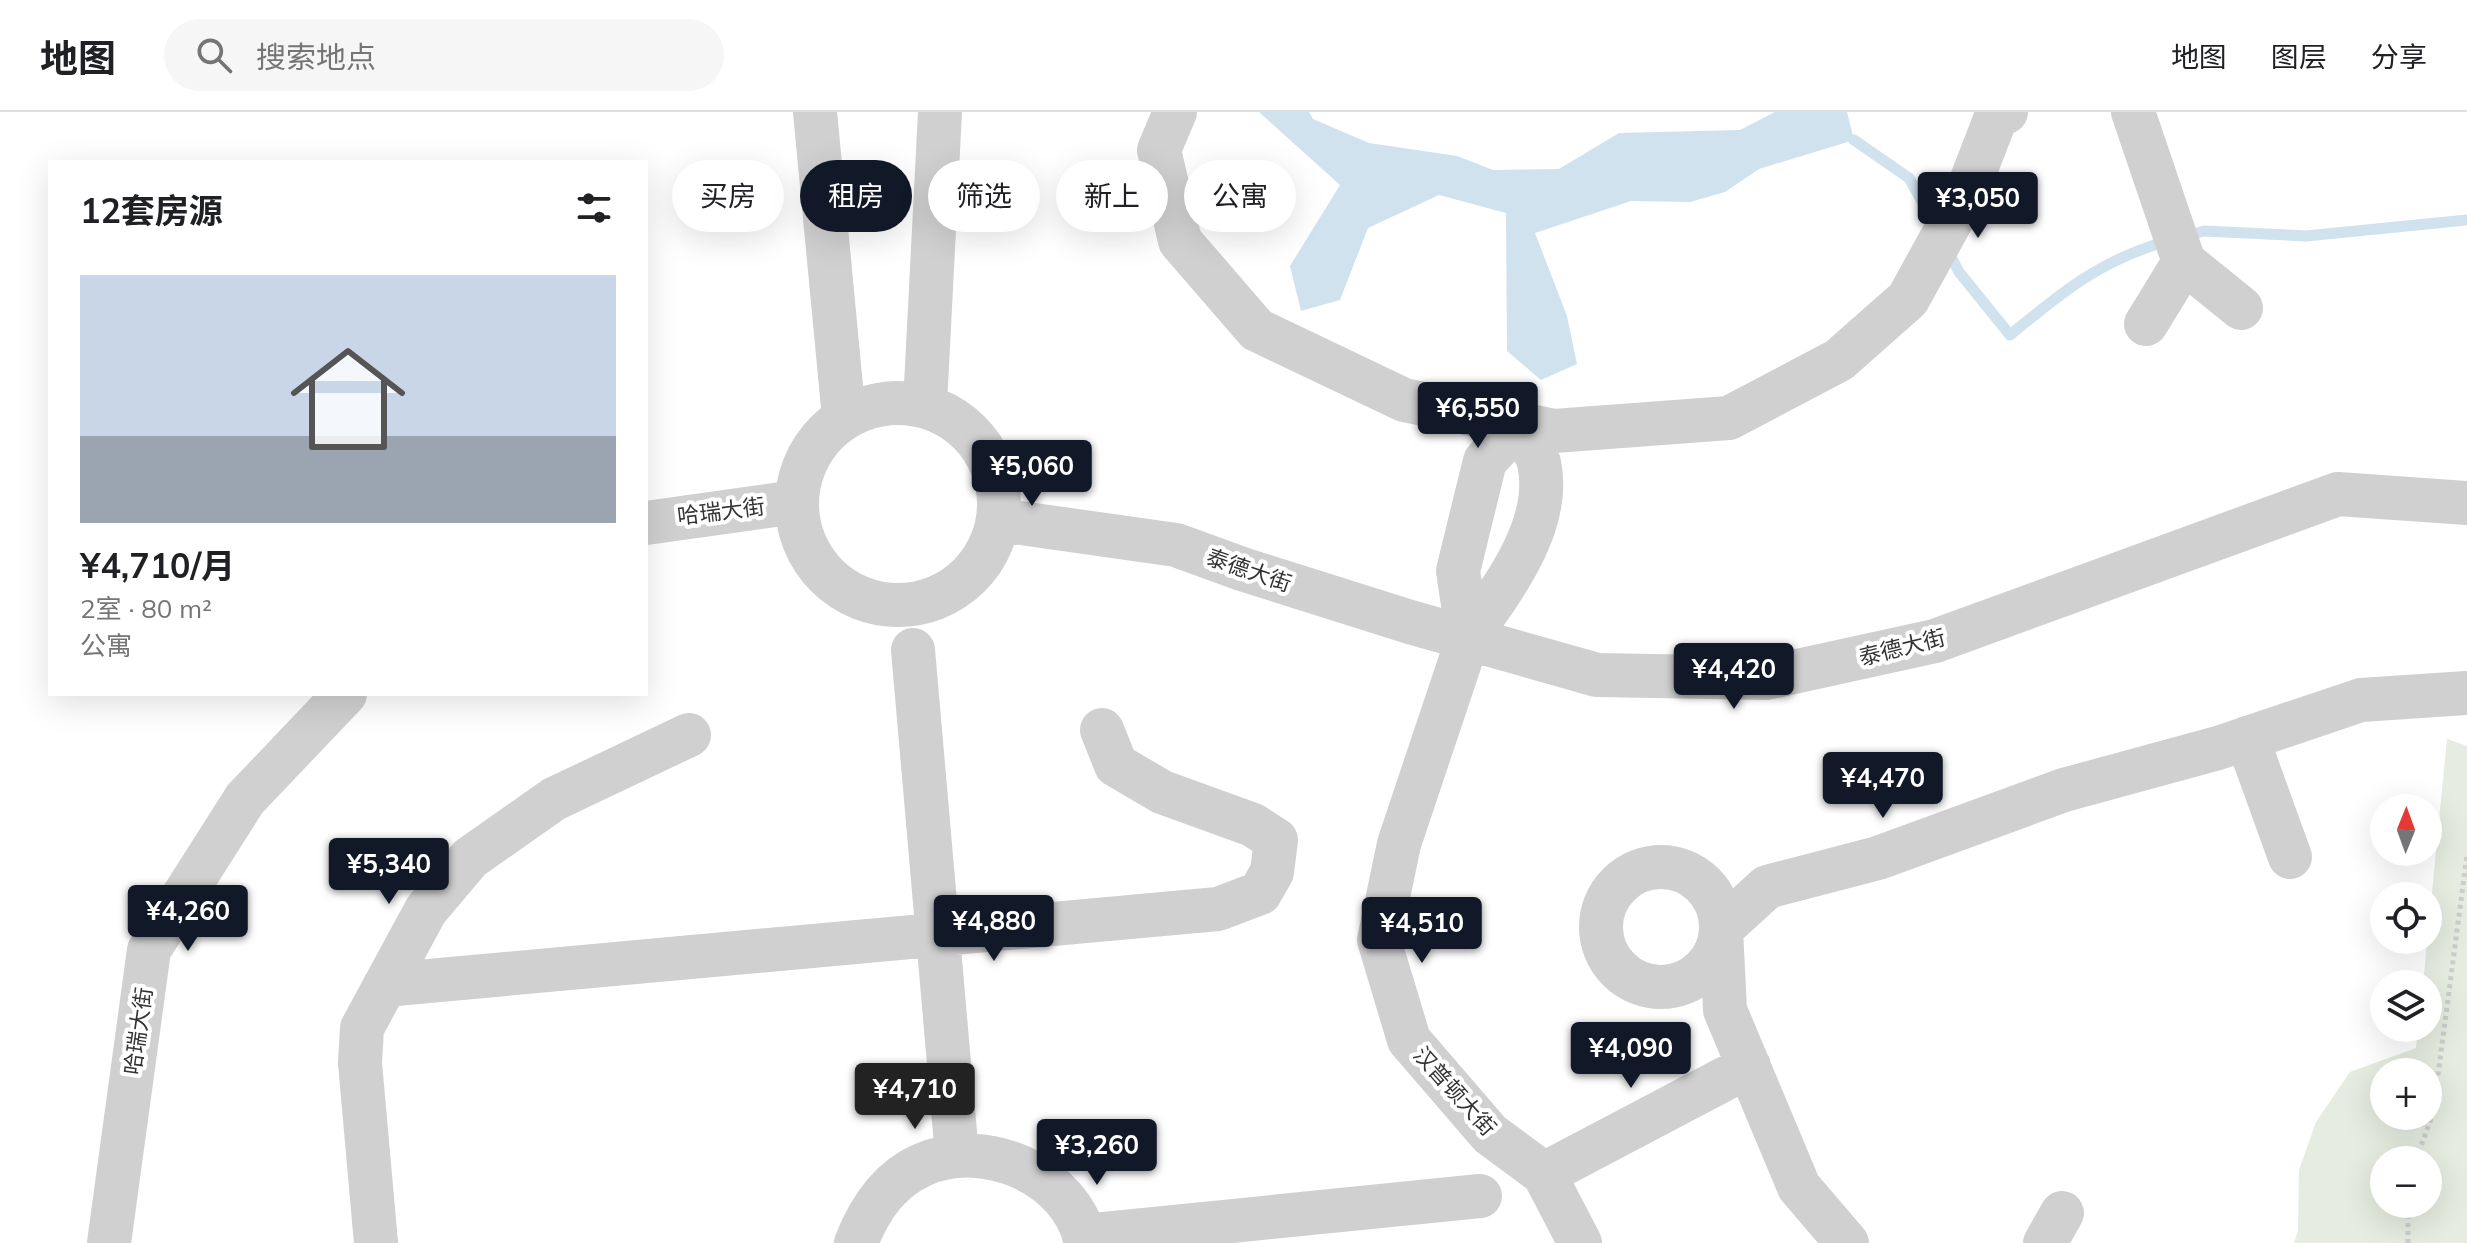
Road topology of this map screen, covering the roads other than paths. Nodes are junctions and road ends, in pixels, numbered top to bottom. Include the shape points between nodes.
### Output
1 (815, 112) edge
2 (940, 112) edge
3 (1175, 112) edge
4 (2006, 112) edge
5 (2133, 112) edge
6 (2184, 262) junction
7 (2241, 308) dead end
8 (2146, 324) dead end
9 (925, 405) junction
10 (844, 418) junction
11 (1519, 424) junction
12 (796, 502) junction
13 (2467, 503) edge
14 (999, 520) junction
15 (648, 523) edge
16 (1468, 638) junction
17 (913, 650) dead end
18 (2467, 693) edge
19 (343, 696) edge
20 (1102, 730) dead end
21 (689, 735) dead end
22 (2247, 738) junction
23 (2290, 857) dead end
24 (937, 934) junction
25 (385, 985) junction
26 (1749, 1066) junction
27 (957, 1155) junction
28 (1544, 1174) junction
29 (1480, 1196) dead end
30 (1085, 1240) edge
31 (109, 1243) edge
32 (376, 1243) edge
33 (856, 1243) edge
34 (1580, 1243) edge
35 (1847, 1243) edge

1 - 10 street
2 - 9 street
3 - 11 street via 1159,150 1180,241 1257,330 1404,400
4 - 11 street via 1996,117 1967,192 1908,299 1839,360 1729,418 1554,431
5 - 6 street
6 - 7 street
6 - 8 street
9 - 10 street via 870,406
9 - 14 street via 966,428 985,451 997,478
10 - 12 street via 819,439 805,462
11 - 16 street via 1485,461 1458,571
11 - 16 street via 1539,462 1539,507 1509,580
12 - 14 street via 802,538 833,583 864,600 906,605 955,588 982,562
12 - 15 street, 哈瑞大街
13 - 16 street, 泰德大街 via 2338,494 1935,641 1766,678 1597,675
14 - 16 street, 泰德大街 via 1176,545
16 - 28 street, 汉普顿大街 via 1399,844 1379,940 1409,1040 1490,1134
17 - 24 street
18 - 22 street via 2361,700
19 - 31 street, 哈瑞大街 via 245,799 149,950
20 - 24 street via 1116,765 1162,792 1253,825 1276,840 1272,872 1260,893 1218,909
21 - 25 street via 554,799 470,858 426,910
22 - 23 street
22 - 26 street via 2064,790 1878,858 1767,887 1721,929 1725,1010
24 - 25 street
24 - 27 street
25 - 32 street via 362,1028 360,1063
26 - 28 street
26 - 35 street via 1799,1187
27 - 30 street via 998,1157 1035,1173 1065,1200
27 - 33 street via 922,1165 892,1184 869,1212
28 - 34 street, 汉普顿大街
29 - 30 street

